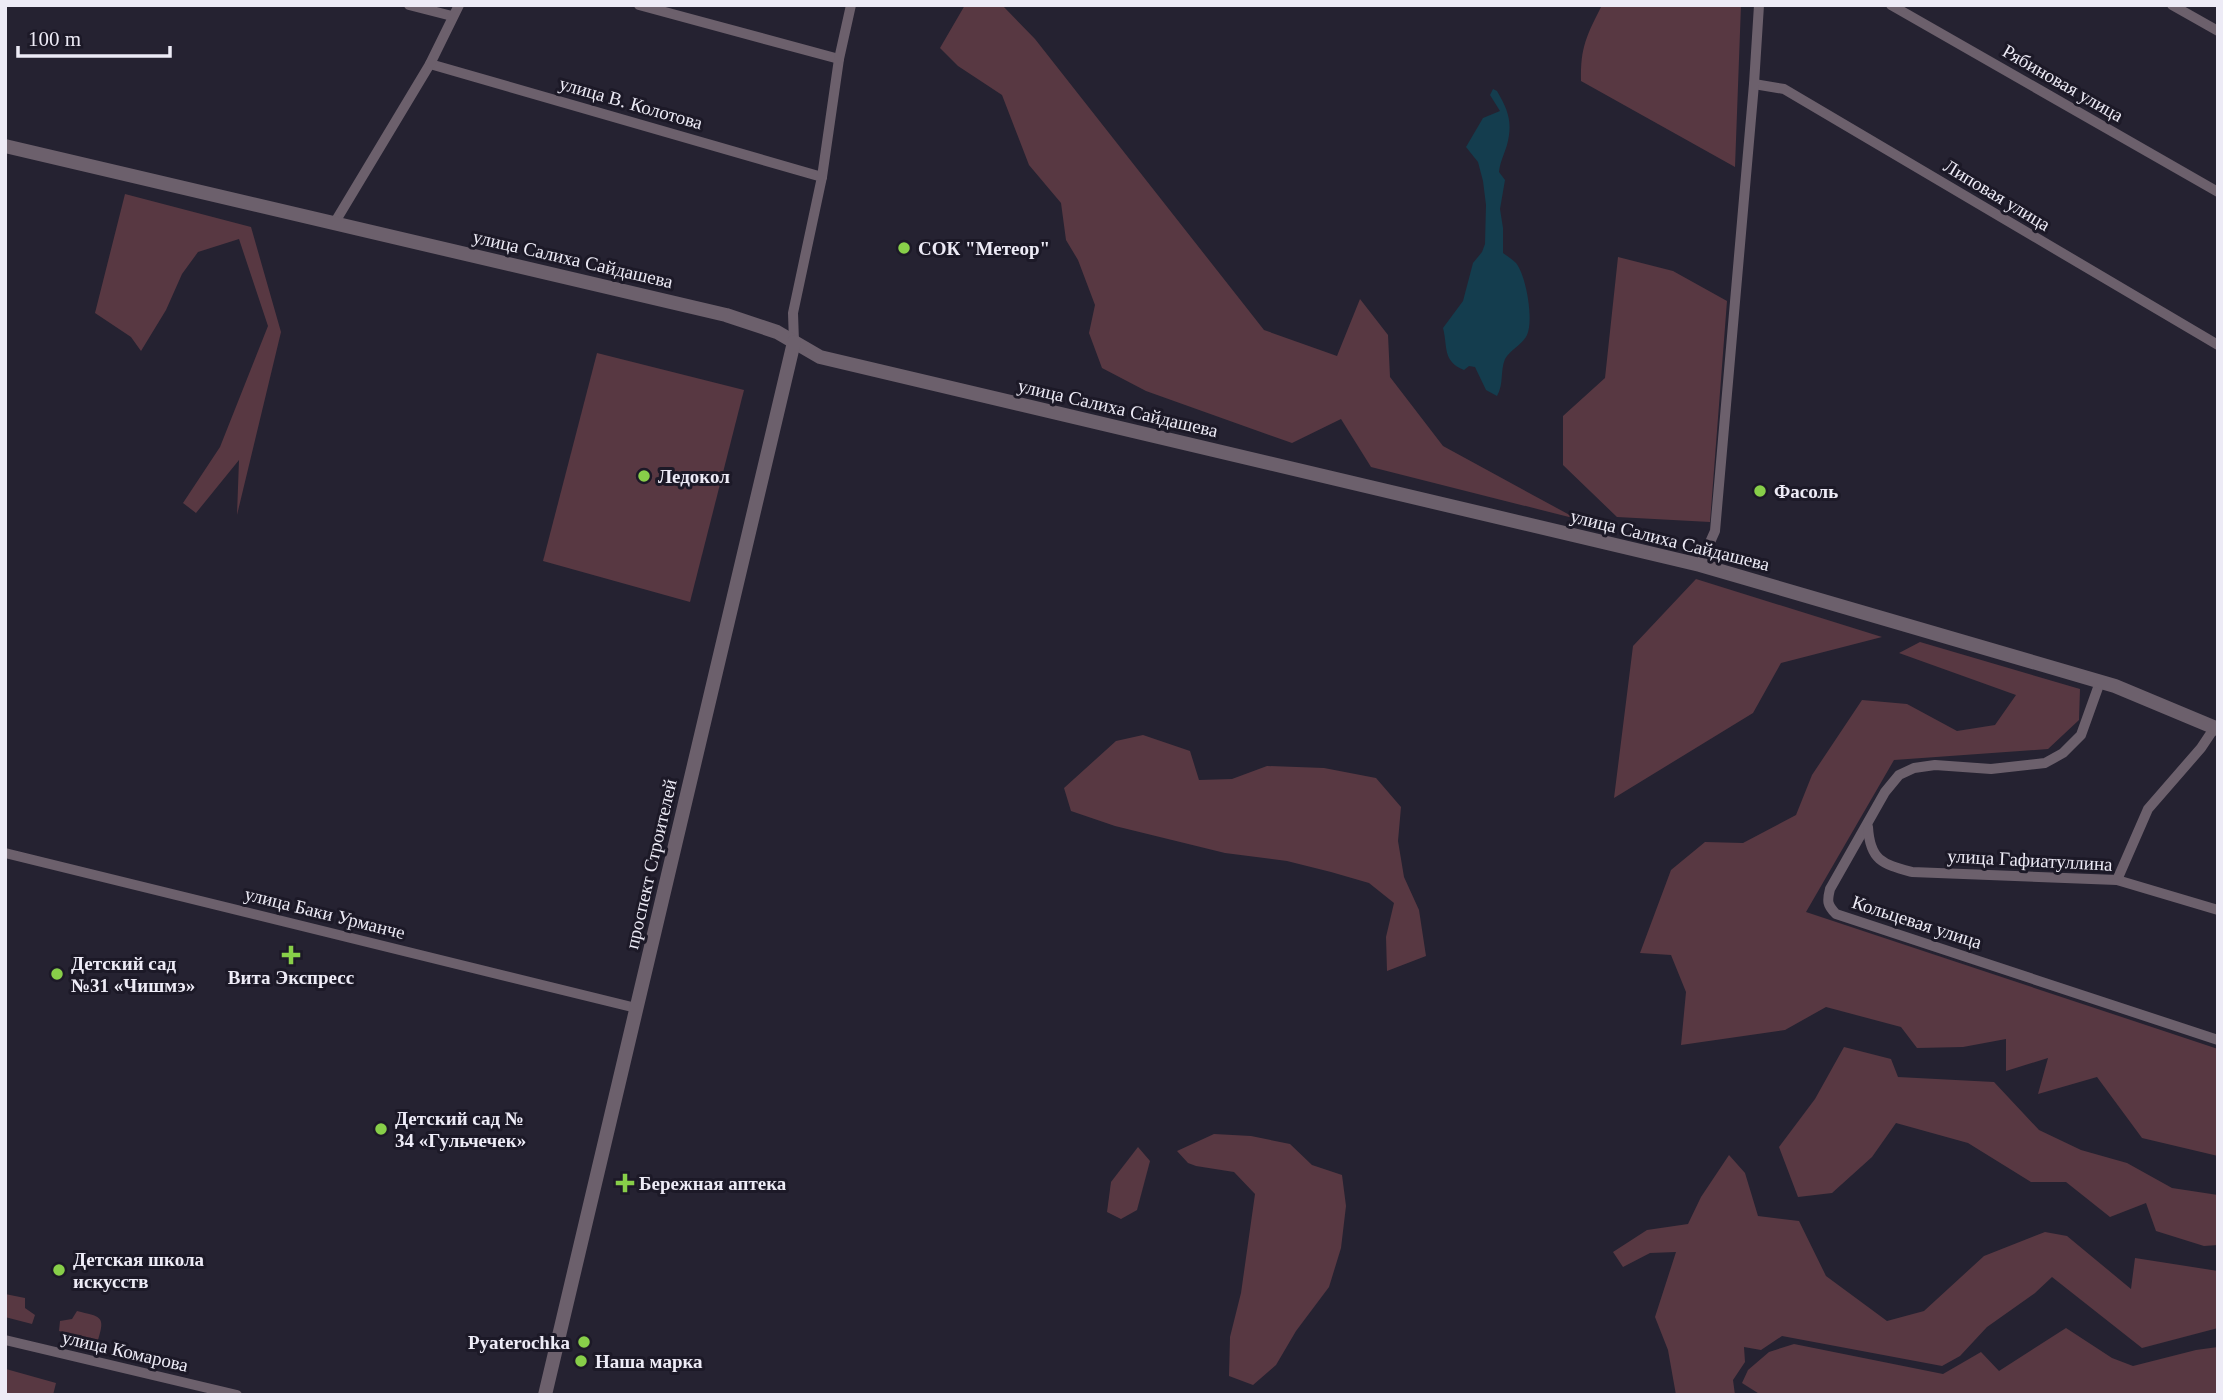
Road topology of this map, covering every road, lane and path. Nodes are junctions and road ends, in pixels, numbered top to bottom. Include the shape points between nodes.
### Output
1 (409, 5) edge
2 (459, 5) edge
3 (639, 5) edge
4 (851, 5) edge
5 (1759, 5) edge
6 (1892, 5) edge
7 (2172, 5) edge
8 (452, 16) junction
9 (2218, 31) edge
10 (839, 59) junction
11 (430, 64) junction
12 (1754, 84) junction
13 (5, 146) edge
14 (822, 177) junction
15 (2218, 192) edge
16 (335, 222) junction
17 (794, 342) junction
18 (2218, 345) edge
19 (1700, 565) junction
20 (2100, 682) junction
21 (2216, 728) edge
22 (1868, 824) junction
23 (5, 853) edge
24 (2117, 880) junction
25 (2218, 910) edge
26 (636, 1008) junction
27 (2218, 1040) edge
28 (5, 1340) edge
29 (237, 1395) edge
30 (545, 1395) edge

1 - 8 street
2 - 8 street
3 - 10 street
4 - 10 street
5 - 12 street
6 - 15 street, Рябиновая улица
7 - 9 street
8 - 11 street
10 - 14 street
11 - 14 street, улица В. Колотова
11 - 16 street
12 - 18 street, Липовая улица via 1784,89
12 - 19 street via 1715,531
13 - 16 street, улица Салиха Сайдашева
14 - 17 street via 793,313
16 - 17 street, улица Салиха Сайдашева via 726,315
17 - 19 street, улица Салиха Сайдашева via 820,357
17 - 26 street, проспект Строителей
19 - 20 street, улица Салиха Сайдашева
20 - 21 street, улица Салиха Сайдашева
20 - 22 street, Кольцевая улица via 2081,735 2063,753 2045,764 2024,767 1914,768 1899,775 1885,792
21 - 24 street via 2148,808
22 - 24 street, улица Гафиатуллина via 1869,844 1877,858 1887,866 1912,872
22 - 27 street, Кольцевая улица via 1830,889 1827,901 1836,914
23 - 26 street, улица Баки Урманче
24 - 25 street, улица Гафиатуллина
26 - 30 street, проспект Строителей
28 - 29 street, улица Комарова

